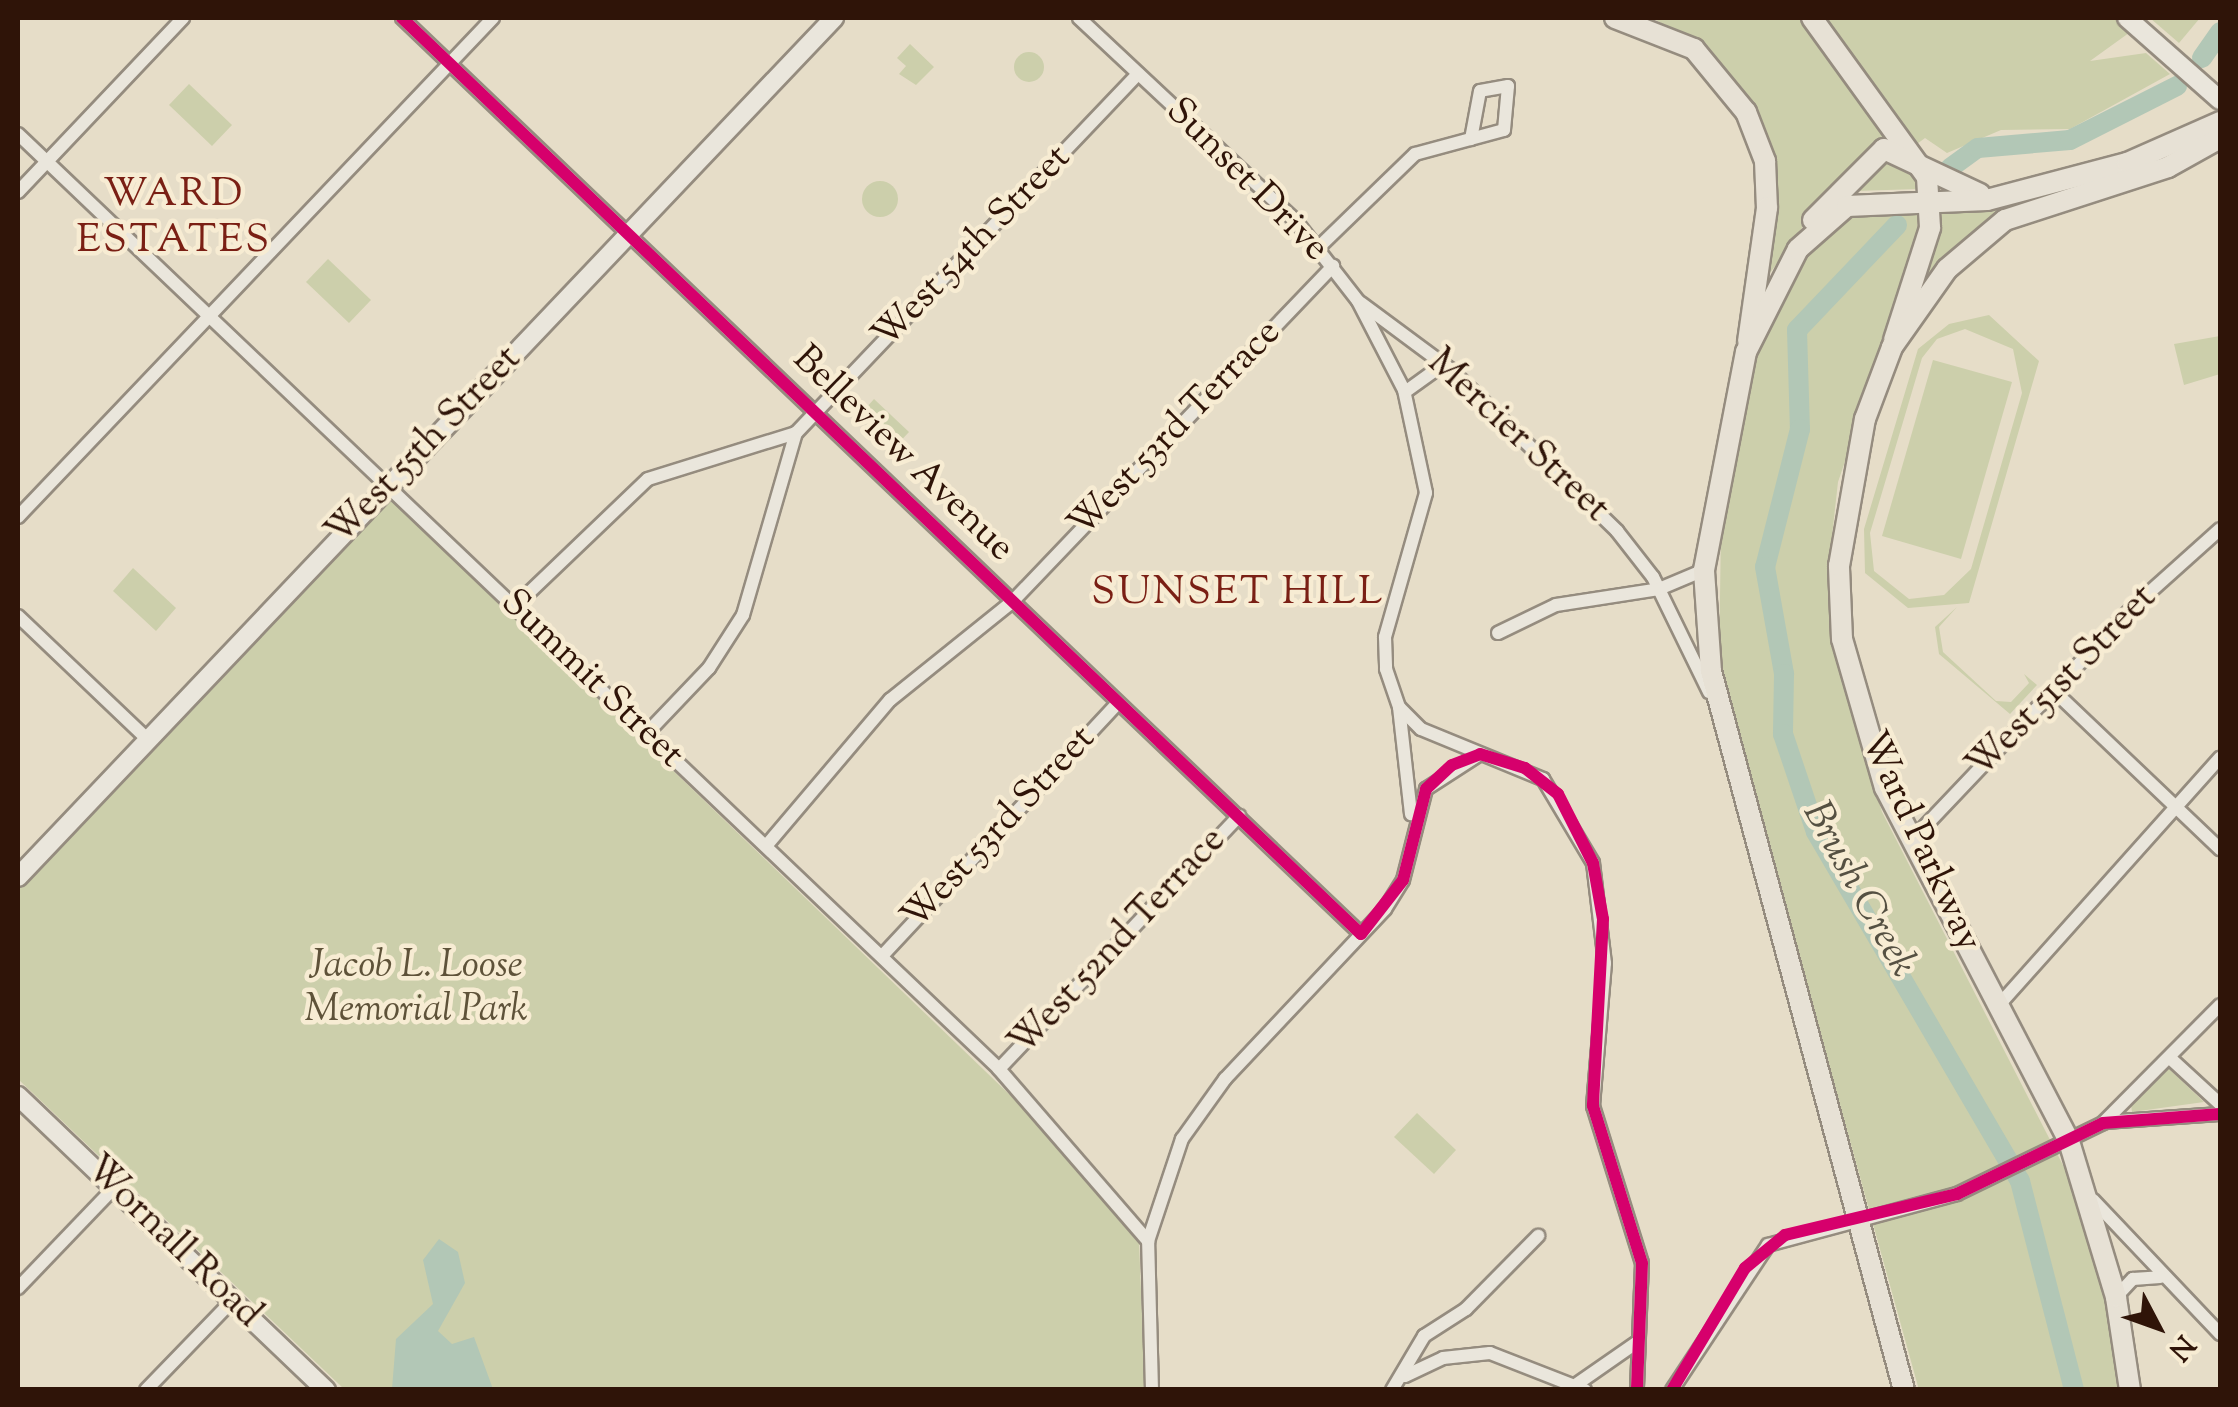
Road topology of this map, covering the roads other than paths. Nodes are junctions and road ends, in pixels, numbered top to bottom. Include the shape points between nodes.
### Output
1 (183, 18) edge
2 (402, 18) edge
3 (493, 18) edge
4 (834, 18) edge
5 (1078, 18) edge
6 (1615, 18) edge
7 (1812, 18) edge
8 (2127, 18) edge
9 (450, 63) junction
10 (1138, 74) junction
11 (2220, 100) edge
12 (2220, 122) edge
13 (18, 134) edge
14 (2220, 138) edge
15 (1471, 139) junction
16 (1917, 157) junction
17 (46, 162) junction
18 (2079, 177) junction
19 (18, 192) edge
20 (1929, 198) junction
21 (630, 233) junction
22 (1318, 248) junction
23 (1798, 249) junction
24 (1333, 266) junction
25 (1358, 301) junction
26 (209, 316) junction
27 (1892, 347) junction
28 (1746, 352) junction
29 (1444, 364) junction
30 (1405, 392) junction
31 (815, 414) junction
32 (796, 433) junction
33 (389, 485) junction
34 (18, 517) edge
35 (2220, 529) edge
36 (1704, 570) junction
37 (1659, 589) junction
38 (1012, 602) junction
39 (514, 607) junction
40 (18, 616) edge
41 (1498, 632) dead end
42 (2054, 690) junction
43 (1118, 702) junction
44 (1398, 707) junction
45 (1717, 708) junction
46 (647, 734) junction
47 (148, 740) junction
48 (1480, 754) junction
49 (2220, 758) edge
50 (2175, 806) junction
51 (1239, 816) junction
52 (1412, 817) junction
53 (1910, 842) junction
54 (766, 846) junction
55 (2220, 849) edge
56 (18, 877) edge
57 (1361, 934) junction
58 (882, 956) junction
59 (2220, 1004) edge
60 (1998, 1006) junction
61 (2170, 1058) junction
62 (999, 1069) junction
63 (18, 1096) edge
64 (2220, 1104) edge
65 (2220, 1114) edge
66 (2103, 1123) junction
67 (2069, 1140) junction
68 (114, 1188) junction
69 (2087, 1196) junction
70 (1858, 1223) junction
71 (1538, 1236) dead end
72 (1148, 1241) junction
73 (2160, 1277) junction
74 (18, 1288) edge
75 (2116, 1297) junction
76 (232, 1301) junction
77 (2220, 1334) edge
78 (1637, 1341) junction
79 (1406, 1376) junction
80 (1581, 1386) edge
81 (146, 1390) edge
82 (326, 1390) edge
83 (1152, 1390) edge
84 (1392, 1390) edge
85 (1636, 1390) edge
86 (1672, 1390) edge
87 (1904, 1390) edge
88 (2130, 1390) edge

1 - 17 street
2 - 9 street, Belleview Avenue
3 - 9 street
4 - 21 main road, West 55th Street
5 - 10 street, Sunset Drive
6 - 28 main road via 1694,49 1746,112 1765,161 1767,208
7 - 16 main road, Ward Parkway
8 - 11 main road
9 - 21 street, Belleview Avenue
9 - 26 street
10 - 22 street, Sunset Drive
10 - 31 street, West 54th Street
12 - 18 main road
13 - 17 street, Summit Street
14 - 27 main road via 2168,167 2005,220 1947,269
15 - 15 street via 1504,130 1508,86 1483,87
15 - 22 street via 1388,172
16 - 18 main road via 1978,194
16 - 20 main road, Ward Parkway
16 - 23 main road via 1872,154
17 - 19 street
17 - 26 street, Summit Street
18 - 20 main road via 1987,200
20 - 23 main road via 1847,206
20 - 27 main road, Ward Parkway via 1930,228
21 - 31 street, Belleview Avenue
21 - 33 main road, West 55th Street
22 - 24 street, Sunset Drive
23 - 28 main road
24 - 25 street, Sunset Drive
24 - 38 street, West 53rd Terrace
25 - 29 street, Mercier Street
25 - 30 street, Sunset Drive
26 - 33 street, Summit Street
26 - 34 street
27 - 53 main road, Ward Parkway via 1865,419 1839,566 1859,712
28 - 36 main road
29 - 30 street
29 - 37 street, Mercier Street via 1591,504
30 - 44 street, Sunset Drive via 1426,493 1385,636
31 - 32 street, West 54th Street
31 - 38 street, Belleview Avenue
32 - 39 street via 648,479
32 - 46 street, West 54th Street via 743,614 709,668
33 - 39 street, Summit Street
33 - 47 main road, West 55th Street
35 - 42 street, West 51st Street
36 - 37 street
36 - 45 main road
37 - 41 street via 1556,604
37 - 45 street, Mercier Street
38 - 43 street, Belleview Avenue
38 - 54 street, West 53rd Terrace via 890,700
39 - 46 street, Summit Street
40 - 47 street
42 - 50 street
42 - 53 street, West 51st Street
43 - 51 street, Belleview Avenue
43 - 58 street, West 53rd Street
44 - 48 street via 1437,740
44 - 52 street, Sunset Drive
45 - 70 main road
46 - 54 street, Summit Street
47 - 56 main road, West 55th Street
48 - 52 street via 1436,777
48 - 78 street via 1543,779 1594,862 1605,963 1594,1106 1642,1264
49 - 50 street
50 - 55 street
50 - 60 street
51 - 57 street, Belleview Avenue
51 - 62 street, West 52nd Terrace
52 - 57 street via 1403,880
53 - 60 main road, Ward Parkway
54 - 58 street, Summit Street
57 - 72 street via 1200,1110 1167,1170
58 - 62 street, Summit Street
59 - 61 street
60 - 67 main road, Ward Parkway
61 - 64 street
61 - 66 street
62 - 72 street, Summit Street
63 - 68 main road, Wornall Road
65 - 66 street
66 - 67 street
67 - 69 main road, Ward Parkway
67 - 70 street via 1986,1182
68 - 74 street
68 - 76 main road, Wornall Road
69 - 73 street
69 - 75 main road, Ward Parkway
70 - 86 street via 1785,1236 1756,1256
70 - 87 main road
71 - 79 street via 1466,1310 1424,1336
72 - 83 street
73 - 75 street via 2133,1279
73 - 77 street
75 - 88 main road, Ward Parkway
76 - 81 street
76 - 82 main road, Wornall Road
78 - 80 street via 1612,1368
78 - 85 street
79 - 80 street via 1443,1358 1490,1353
79 - 84 street

